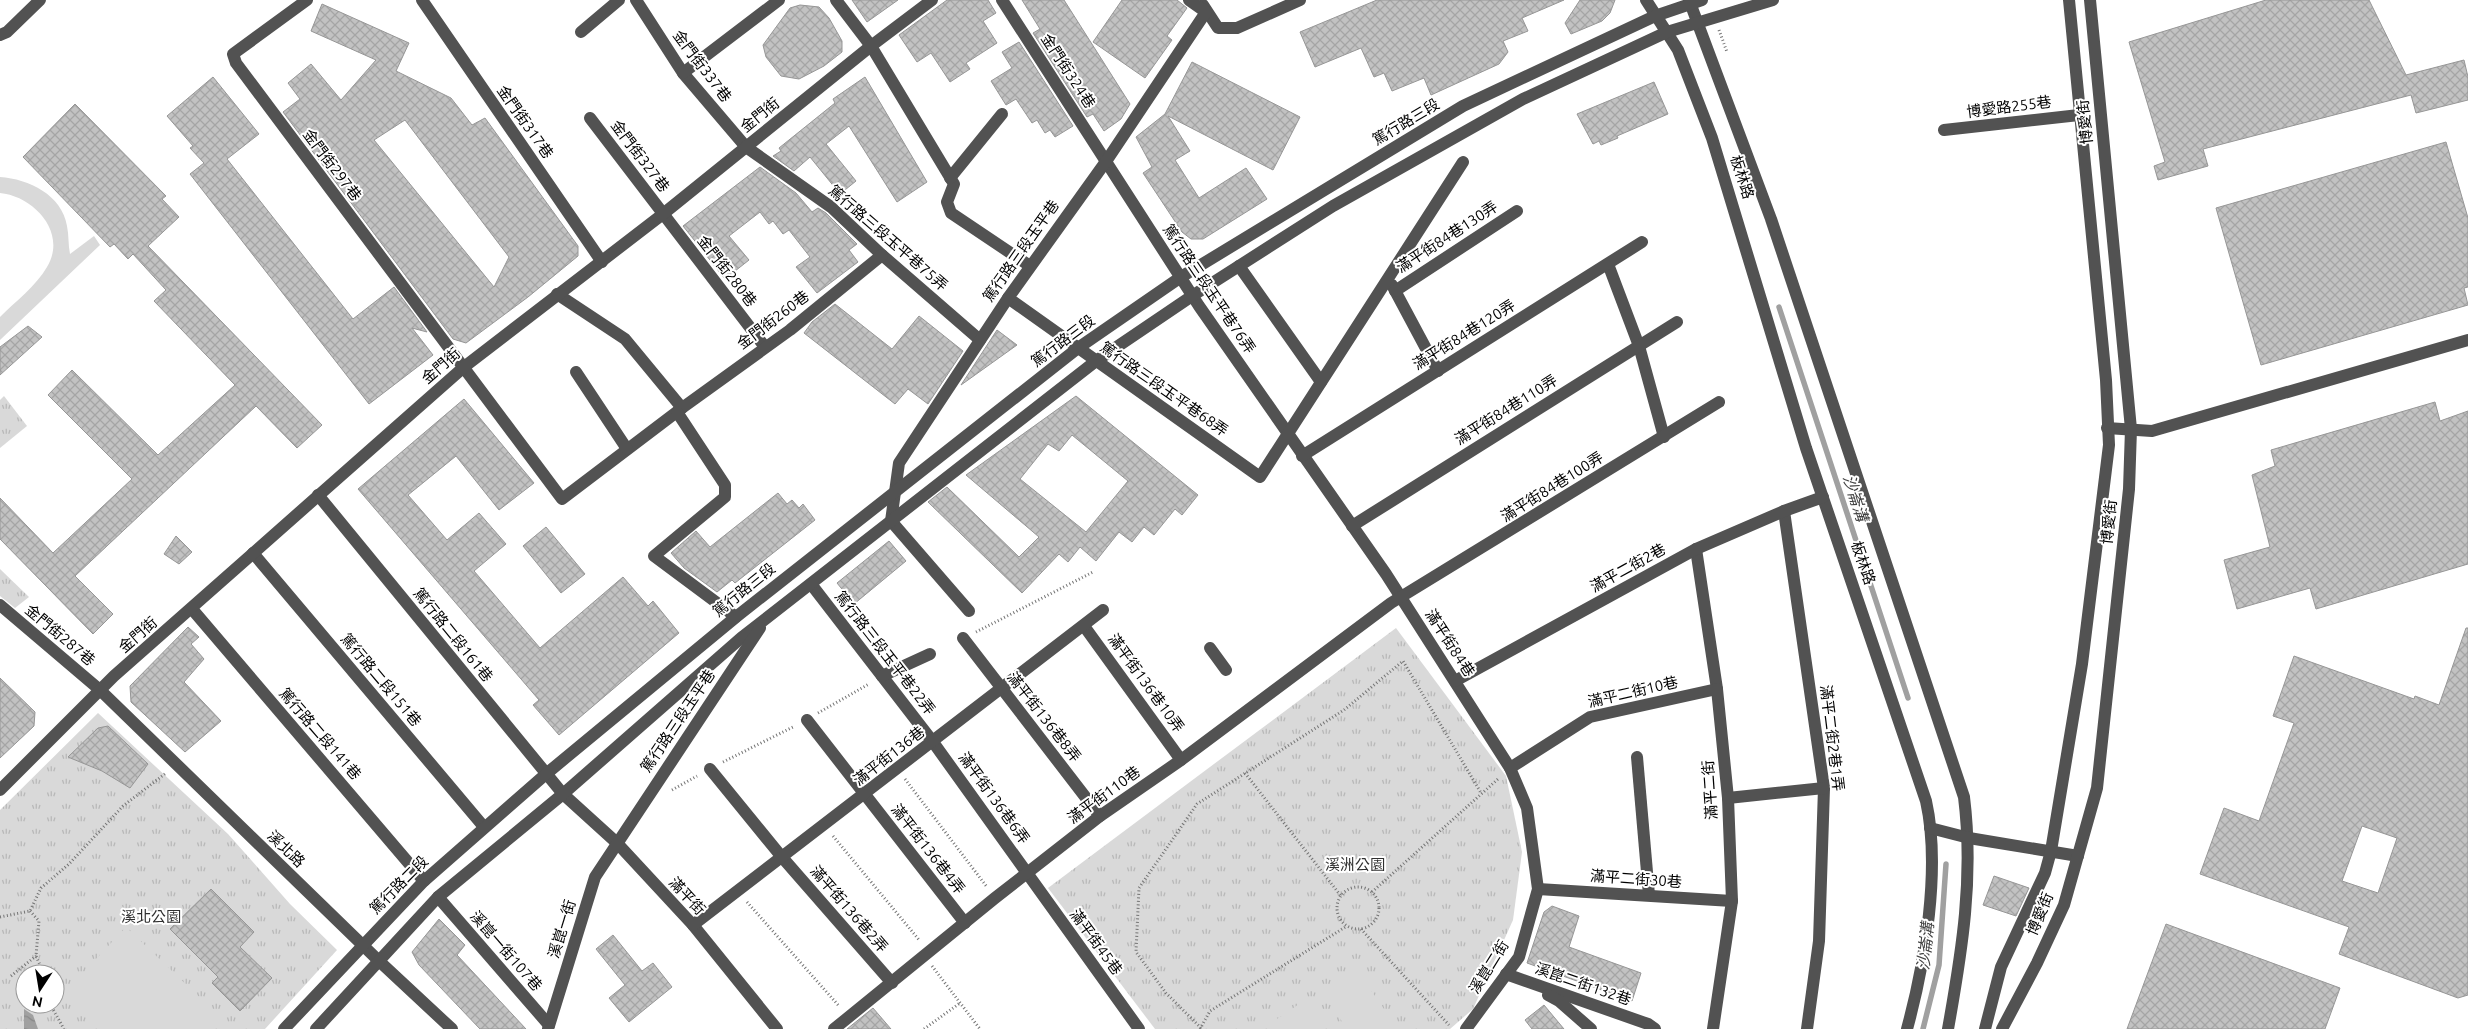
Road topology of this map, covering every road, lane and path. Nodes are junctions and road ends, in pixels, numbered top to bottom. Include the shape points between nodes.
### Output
1 (40, 0) edge
2 (307, 0) edge
3 (422, 0) edge
4 (619, 0) edge
5 (636, 0) edge
6 (779, 0) edge
7 (836, 0) edge
8 (932, 0) edge
9 (1002, 0) edge
10 (1189, 0) edge
11 (1200, 0) edge
12 (1300, 0) edge
13 (1646, 0) edge
14 (1773, 0) edge
15 (2069, 0) edge
16 (2090, 0) edge
17 (1694, 1) edge
18 (1206, 12) junction
19 (1655, 16) junction
20 (1698, 23) junction
21 (581, 32) dead end
22 (1667, 32) junction
23 (0, 35) edge
24 (871, 46) junction
25 (683, 73) junction
26 (1002, 114) dead end
27 (2079, 115) junction
28 (590, 118) dead end
29 (1944, 130) dead end
30 (746, 147) junction
31 (1107, 160) junction
32 (1463, 162) dead end
33 (952, 182) junction
34 (1518, 211) dead end
35 (663, 214) junction
36 (1642, 242) dead end
37 (882, 255) junction
38 (602, 262) junction
39 (1608, 264) junction
40 (1030, 266) junction
41 (1239, 266) junction
42 (1181, 277) junction
43 (1388, 278) junction
44 (1395, 291) junction
45 (557, 294) junction
46 (1192, 296) junction
47 (1008, 298) junction
48 (1677, 322) dead end
49 (980, 340) junction
50 (2468, 340) edge
51 (1639, 346) junction
52 (765, 347) junction
53 (1078, 348) junction
54 (1096, 361) junction
55 (464, 367) junction
56 (1438, 371) junction
57 (576, 372) dead end
58 (1321, 382) junction
59 (1719, 402) dead end
60 (679, 410) junction
61 (2107, 428) junction
62 (2131, 429) junction
63 (1287, 434) junction
64 (1664, 437) junction
65 (627, 449) junction
66 (1302, 456) junction
67 (895, 492) junction
68 (318, 495) junction
69 (1823, 497) junction
70 (1784, 511) junction
71 (891, 520) junction
72 (1352, 526) junction
73 (1696, 549) junction
74 (254, 553) junction
75 (1093, 572) dead end
76 (811, 584) junction
77 (1402, 598) junction
78 (0, 605) edge
79 (192, 609) junction
80 (1103, 610) dead end
81 (970, 611) dead end
82 (736, 617) junction
83 (767, 617) junction
84 (1084, 626) junction
85 (964, 638) joint
86 (1210, 648) dead end
87 (930, 654) dead end
88 (1226, 670) dead end
89 (882, 676) junction
90 (1455, 681) junction
91 (1002, 689) junction
92 (100, 690) junction
93 (1717, 690) junction
94 (807, 720) junction
95 (934, 742) junction
96 (1637, 757) dead end
97 (1181, 760) junction
98 (177, 766) junction
99 (1510, 768) junction
100 (710, 769) junction
101 (897, 770) junction
102 (1245, 772) junction
103 (546, 774) junction
104 (1499, 778) dead end
105 (1824, 788) junction
106 (0, 790) edge
107 (667, 792) dead end
108 (1481, 793) junction
109 (563, 794) junction
110 (865, 794) junction
111 (1728, 798) junction
112 (1100, 816) junction
113 (824, 825) junction
114 (484, 827) junction
115 (1930, 828) junction
116 (1969, 838) junction
117 (617, 843) junction
118 (2051, 851) junction
119 (781, 856) junction
120 (2078, 856) junction
121 (1027, 873) junction
122 (424, 881) junction
123 (1538, 889) junction
124 (736, 891) junction
125 (1372, 892) junction
126 (1649, 895) junction
127 (1341, 896) junction
128 (438, 897) junction
129 (995, 898) junction
130 (1732, 901) junction
131 (30, 912) junction
132 (0, 917) edge
133 (966, 923) junction
134 (693, 925) junction
135 (1347, 926) junction
136 (1361, 929) junction
137 (362, 946) junction
138 (927, 955) junction
139 (36, 956) junction
140 (378, 961) junction
141 (40, 964) edge
142 (1506, 974) junction
143 (11, 976) dead end
144 (892, 983) junction
145 (960, 1003) junction
146 (56, 1014) edge
147 (849, 1018) junction
148 (1449, 1025) dead end
149 (548, 1027) edge
150 (1652, 1027) edge
151 (1200, 1028) edge
152 (64, 1029) edge
153 (284, 1029) edge
154 (316, 1029) edge
155 (452, 1029) edge
156 (777, 1029) edge
157 (834, 1029) edge
158 (924, 1029) edge
159 (980, 1029) edge
160 (1139, 1029) edge
161 (1466, 1029) edge
162 (1591, 1029) edge
163 (1712, 1029) edge
164 (1808, 1029) edge
165 (1907, 1029) edge
166 (1948, 1029) edge
167 (1985, 1029) edge
168 (2002, 1029) edge

1 - 23 street
2 - 55 street, 金門街297巷 via 233,54 236,64
3 - 38 street, 金門街317巷
4 - 21 street
5 - 25 street, 金門街337巷
6 - 25 street
7 - 24 street
8 - 24 street, 金門街
9 - 31 street, 金門街324巷
10 - 18 street
11 - 18 street
12 - 18 street via 1237,28 1218,28
13 - 19 street, 板林路
14 - 20 street
15 - 27 street, 博愛街
16 - 62 street, 博愛街
17 - 19 street, 篤行路三段
17 - 20 street, 板林路
18 - 31 street, 篤行路三段玉平巷
19 - 22 street, 板林路
19 - 42 street, 篤行路三段 via 1463,106
20 - 22 street
20 - 116 street, 板林路 via 1771,219 1897,591 1964,797
22 - 41 street via 1523,98 1333,206
22 - 69 street, 板林路 via 1678,50 1712,138
24 - 30 street, 金門街
24 - 33 street
25 - 30 street, 金門街337巷
26 - 33 street
27 - 29 street, 博愛路255巷
27 - 61 street, 博愛街 via 2106,380
28 - 35 street, 金門街327巷
30 - 35 street, 金門街
30 - 37 street, 篤行路三段玉平巷75弄 via 831,207
31 - 40 street, 篤行路三段玉平巷
31 - 42 street, 篤行路三段玉平巷76弄
32 - 43 street
33 - 40 street via 947,202 951,213
34 - 44 street, 滿平街84巷130弄
35 - 38 street, 金門街
35 - 52 street, 金門街280巷
36 - 39 street, 滿平街84巷120弄
37 - 49 street, 篤行路三段玉平巷75弄
37 - 52 street, 金門街260巷
38 - 45 street, 金門街
39 - 51 street
39 - 56 street, 滿平街84巷120弄
40 - 47 street, 篤行路三段玉平巷
41 - 46 street
41 - 58 street
42 - 46 street, 篤行路三段玉平巷76弄
42 - 53 street, 篤行路三段
43 - 44 street, 滿平街84巷130弄
43 - 58 street
44 - 56 street, 滿平街84巷130弄
45 - 55 street, 金門街
45 - 60 street via 625,339
46 - 54 street
46 - 63 street, 篤行路三段玉平巷76弄
47 - 49 street, 篤行路三段玉平巷
47 - 53 street, 篤行路三段玉平巷68弄
48 - 51 street, 滿平街84巷110弄
49 - 67 street, 篤行路三段玉平巷 via 899,463
50 - 62 street via 2152,431
51 - 64 street
51 - 72 street, 滿平街84巷110弄
52 - 60 street, 金門街260巷
53 - 54 street, 篤行路三段玉平巷68弄
53 - 67 street, 篤行路三段
54 - 63 street, 篤行路三段玉平巷68弄 via 1260,477
54 - 71 street
55 - 65 street, 金門街260巷 via 562,499
55 - 68 street, 金門街
56 - 66 street, 滿平街84巷120弄
57 - 65 street
58 - 63 street
59 - 64 street, 滿平街84巷100弄
60 - 65 street, 金門街260巷
60 - 82 street via 725,485 725,497 654,556
61 - 62 street
61 - 118 street, 博愛街 via 2109,444 2082,664
62 - 120 street, 博愛街 via 2129,489 2097,788
63 - 66 street, 滿平街84巷
64 - 77 street, 滿平街84巷100弄
66 - 72 street, 滿平街84巷
67 - 71 street, 篤行路三段玉平巷
67 - 82 street, 篤行路三段
68 - 74 street, 金門街
68 - 103 street, 篤行路二段161巷
69 - 70 street, 滿平二街2巷
69 - 115 street, 板林路 via 1926,801
70 - 73 street, 滿平二街2巷
70 - 105 street, 滿平二街2巷1弄
71 - 76 street
71 - 81 street
72 - 77 street, 滿平街84巷
73 - 90 street, 滿平二街2巷
73 - 93 street, 滿平二街
74 - 79 street, 金門街
74 - 114 street, 篤行路二段151巷
75 - 85 path
76 - 83 street
76 - 89 street, 篤行路三段玉平巷22弄
77 - 90 street, 滿平街84巷
77 - 97 street, 滿平街110巷
78 - 92 street, 金門街287巷
79 - 92 street, 金門街
79 - 122 street, 篤行路二段141巷
80 - 84 street, 滿平街136巷
82 - 103 street, 篤行路三段
83 - 109 street
83 - 117 street, 篤行路三段玉平巷
84 - 91 street, 滿平街136巷
84 - 97 street, 滿平街136巷10弄
85 - 91 street, 滿平街136巷8弄
86 - 88 street
87 - 89 street
89 - 94 path
89 - 95 street, 篤行路三段玉平巷22弄
90 - 99 street, 滿平街84巷
91 - 95 street, 滿平街136巷
91 - 112 street, 滿平街136巷8弄
92 - 98 street, 溪北路
92 - 106 street, 金門街
93 - 99 street, 滿平二街10巷 via 1590,717
93 - 111 street, 滿平二街
94 - 100 path
94 - 110 street, 滿平街136巷4弄
95 - 101 street, 滿平街136巷
95 - 121 street, 滿平街136巷6弄
96 - 126 street
97 - 112 street, 滿平街110巷
98 - 131 path via 123,806 42,888
98 - 137 street, 溪北路
99 - 123 street, 滿平街84巷 via 1527,808
100 - 107 path
100 - 119 street, 滿平街136巷2弄
101 - 110 street, 滿平街136巷
101 - 129 path
102 - 108 path via 1344,710 1404,661
102 - 127 path
102 - 151 path via 1197,804 1139,888 1136,952 1166,993
103 - 109 street, 篤行路二段161巷
103 - 114 street, 篤行路二段
104 - 108 path
105 - 111 street
105 - 164 street, 滿平二街2巷1弄 via 1819,941
108 - 125 path
109 - 117 street, 滿平街
109 - 128 street
110 - 113 street, 滿平街136巷
110 - 133 street, 滿平街136巷4弄
111 - 130 street, 滿平二街
112 - 121 street, 滿平街110巷
113 - 119 street, 滿平街136巷
113 - 138 path
114 - 122 street, 篤行路二段
115 - 116 street
115 - 165 street, 板林路 via 1930,895 1916,995
116 - 118 street
116 - 166 street via 1962,948
117 - 134 street, 滿平街
117 - 149 street, 溪崑一街 via 595,877
118 - 120 street
118 - 167 street, 博愛街 via 2045,873 2001,967
119 - 124 street, 滿平街136巷
119 - 144 street, 滿平街136巷2弄
120 - 168 street, 博愛街 via 2064,906
121 - 129 street, 滿平街110巷
121 - 160 street, 滿平街45巷
122 - 137 street, 篤行路二段
123 - 126 street, 滿平二街30巷
123 - 142 street, 溪崑二街 via 1519,957
124 - 134 street, 滿平街136巷
124 - 147 path
125 - 127 path via 1366,888 1352,888
125 - 136 path via 1379,904 1377,918
126 - 130 street, 滿平二街30巷
127 - 135 path via 1338,916
128 - 140 street
128 - 149 street, 溪崑一街107巷
129 - 133 street, 滿平街110巷
130 - 163 street, 滿平二街
131 - 132 path
131 - 139 path via 39,921
133 - 138 street, 滿平街110巷
134 - 156 street, 滿平街
135 - 136 path
135 - 151 path via 1210,1011
136 - 148 path
137 - 140 street, 溪北路
137 - 153 street, 篤行路二段
138 - 144 street, 滿平街110巷
138 - 145 path
139 - 141 path
139 - 143 path
140 - 154 street
140 - 155 street, 溪北路
142 - 150 street, 溪崑二街132巷
142 - 161 street, 溪崑二街
142 - 162 street via 1559,1000
144 - 147 street, 滿平街110巷
145 - 158 path
145 - 159 path
146 - 152 path
147 - 157 street, 滿平街110巷

